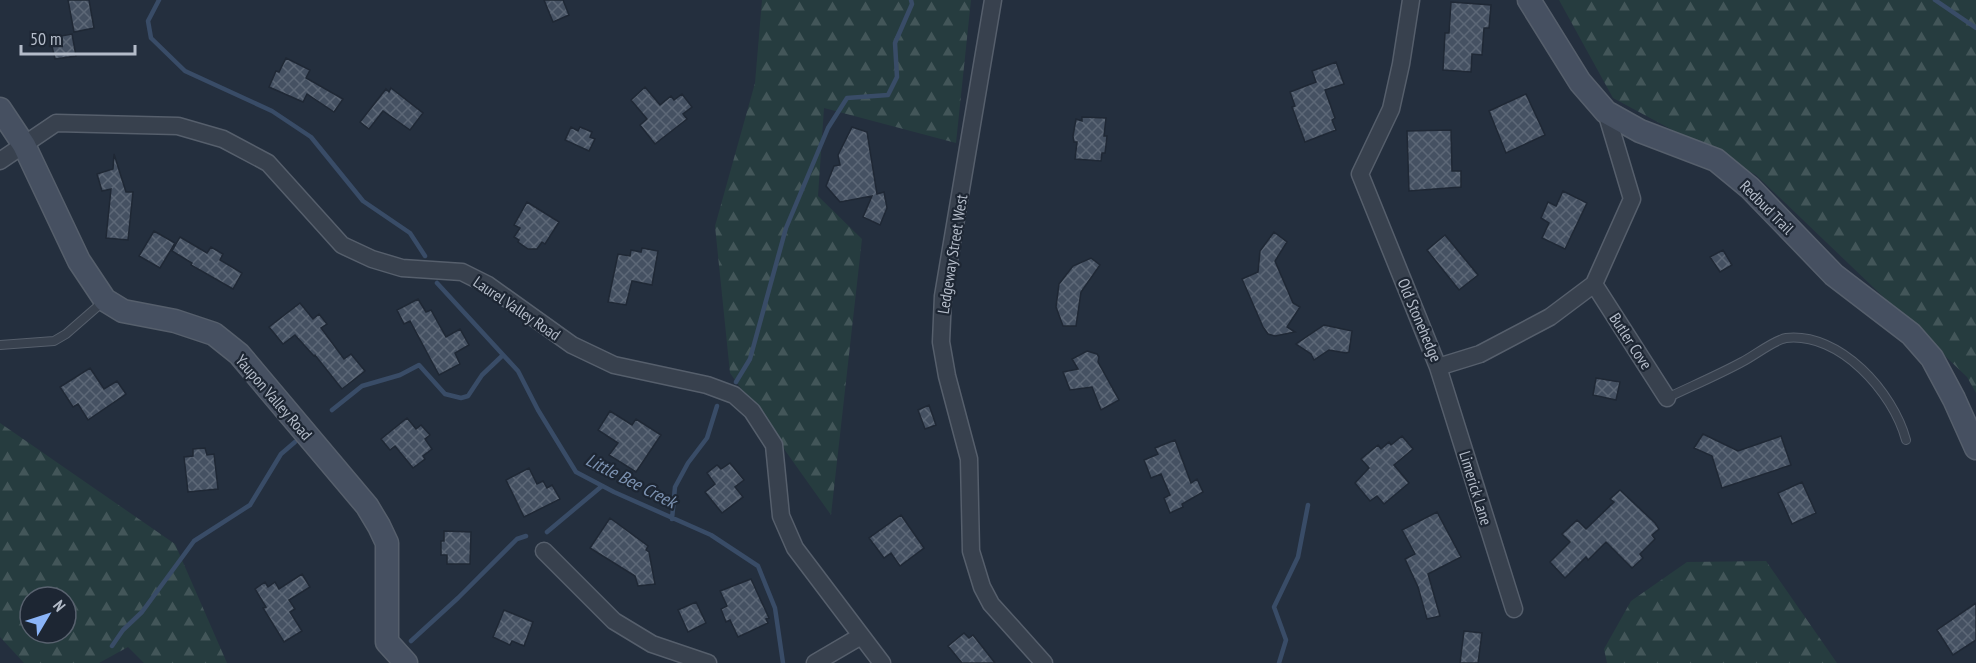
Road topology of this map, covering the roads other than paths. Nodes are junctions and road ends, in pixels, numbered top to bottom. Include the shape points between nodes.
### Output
1 (993, 0) edge
2 (1410, 0) edge
3 (1529, 0) edge
4 (0, 109) edge
5 (1606, 111) junction
6 (24, 145) junction
7 (0, 162) edge
8 (1594, 284) junction
9 (105, 300) junction
10 (0, 345) edge
11 (1438, 367) junction
12 (1667, 398) joint
13 (1906, 440) dead end
14 (1976, 448) edge
15 (544, 551) dead end
16 (1514, 609) dead end
17 (861, 636) junction
18 (683, 659) edge
19 (406, 663) edge
20 (708, 663) edge
21 (815, 663) edge
22 (882, 663) edge
23 (1044, 663) edge

1 - 23 street, Ledgeway Street West via 943,296 941,342 969,459 971,551 982,587 991,604
2 - 11 street, Old Stonehedge via 1391,109 1360,174
3 - 5 street, Redbud Trail via 1580,82
4 - 6 street
5 - 8 street, Old Stonehedge via 1632,200
5 - 14 street, Redbud Trail via 1640,131 1716,160 1750,188 1834,275 1911,334 1932,358
6 - 7 street, Laurel Valley Road
6 - 9 street via 79,261
6 - 17 street, Laurel Valley Road via 56,123 178,126 223,139 268,163 342,245 402,268 462,272 488,285 572,345 614,365 730,393 752,411 774,445 781,516 795,548
8 - 11 street, Old Stonehedge via 1550,317 1480,354
8 - 12 street, Butler Cove
9 - 10 lane via 54,341
9 - 19 street, Yaupon Valley Road via 123,311 175,321 214,334 238,354 367,506 387,543 387,642
11 - 16 street, Limerick Lane
12 - 13 lane via 1783,338 1807,338 1833,348 1862,369 1901,422
15 - 18 street via 615,621
17 - 21 street
17 - 22 street, Laurel Valley Road
18 - 20 street

